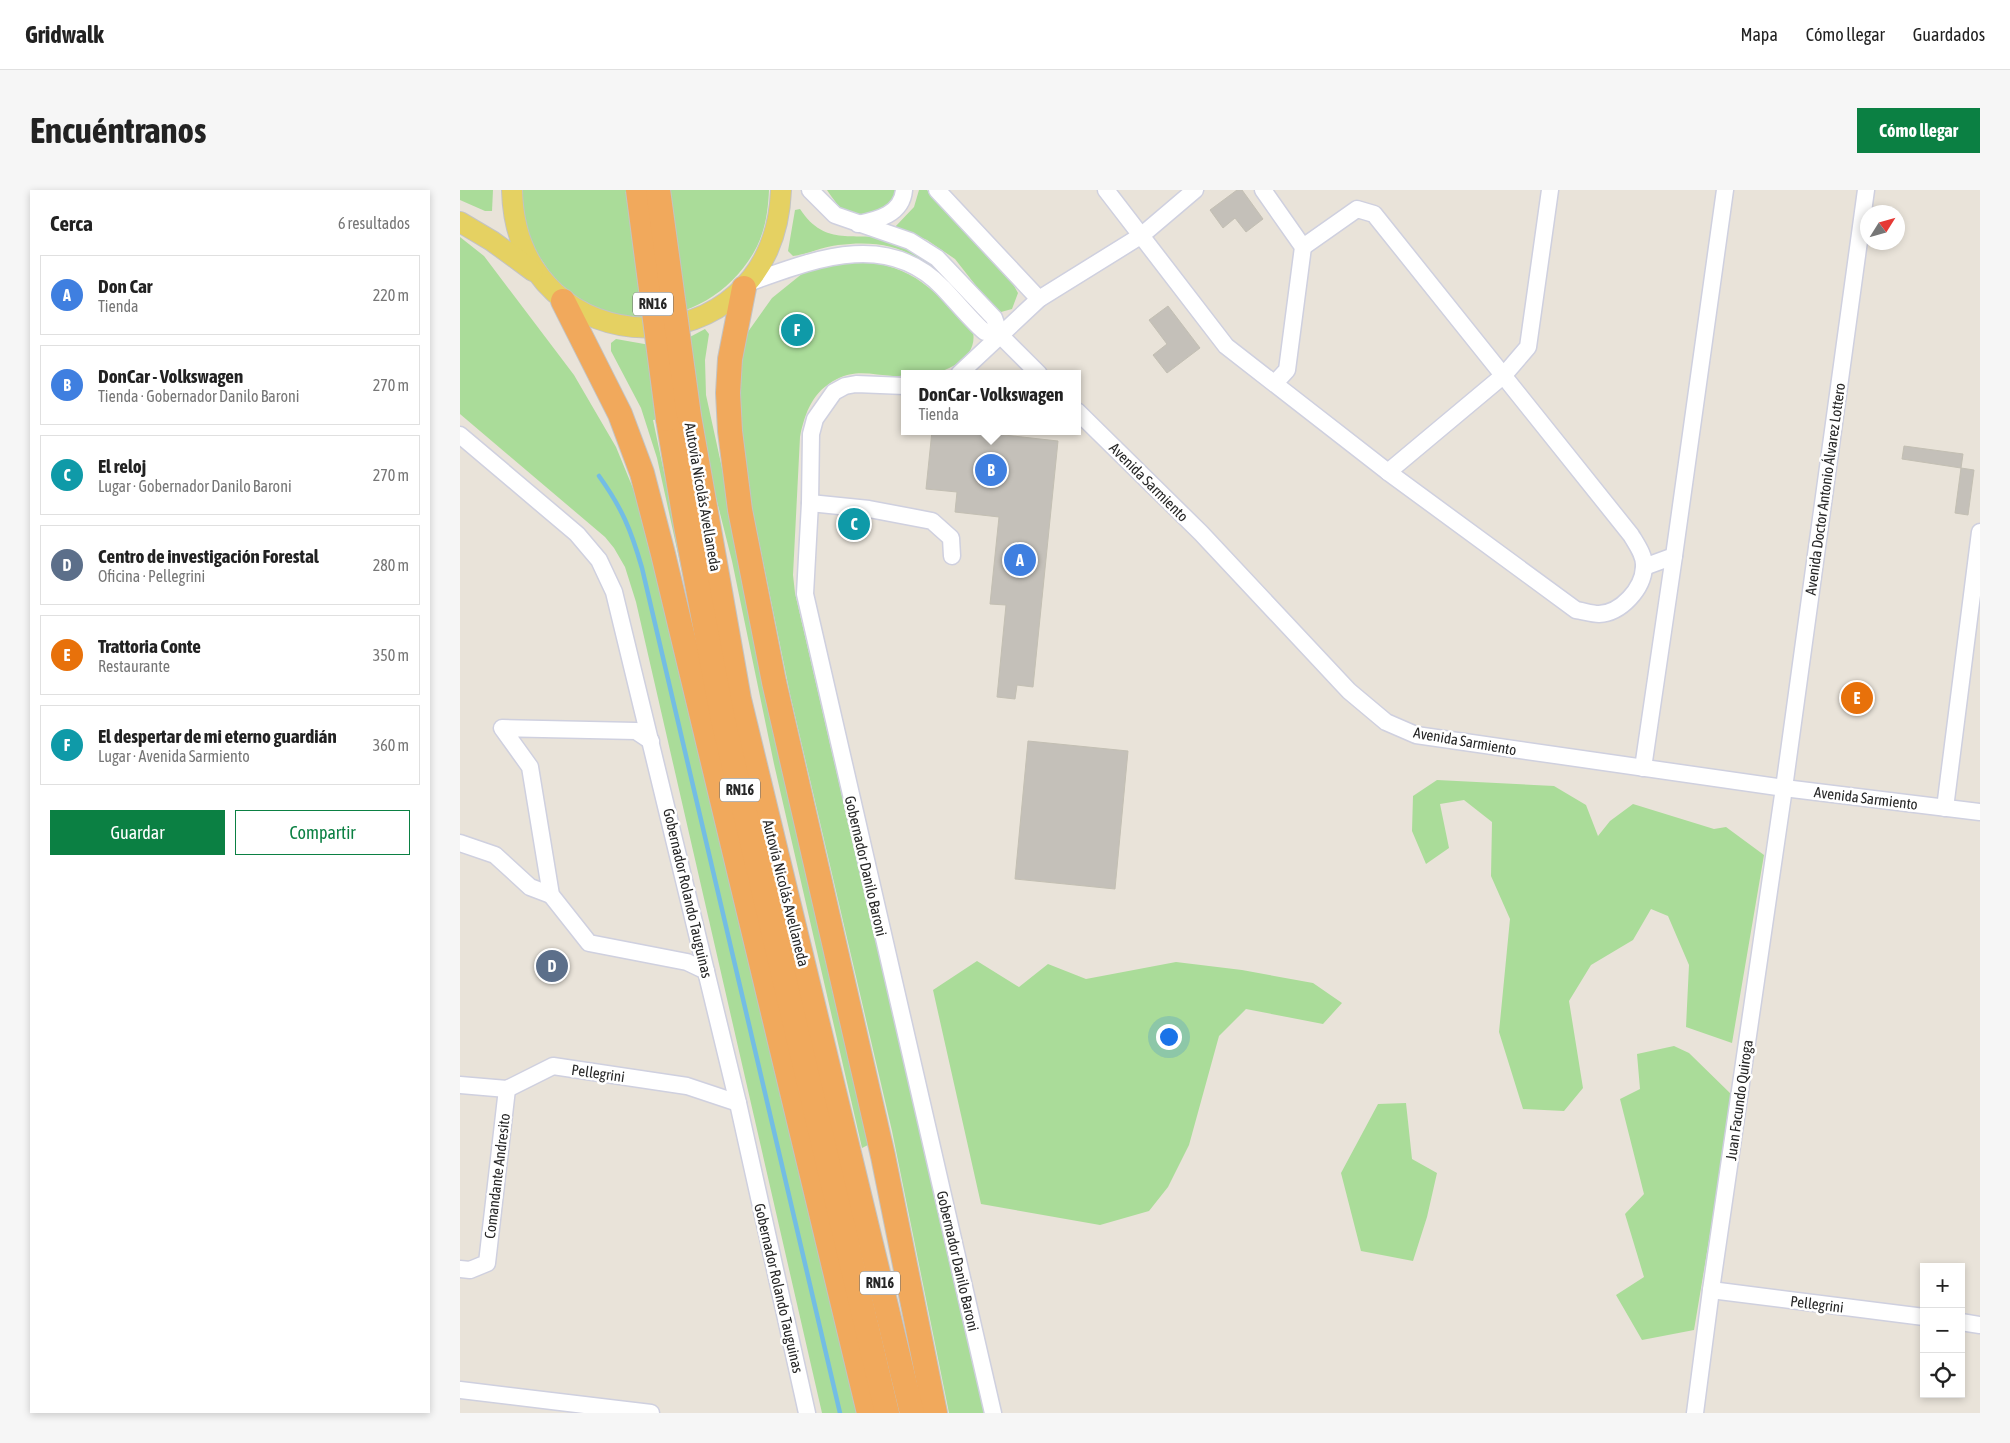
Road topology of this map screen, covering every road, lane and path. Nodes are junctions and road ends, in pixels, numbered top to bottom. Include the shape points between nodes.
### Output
1 (512, 190) edge
2 (638, 190) edge
3 (658, 190) edge
4 (781, 190) edge
5 (810, 190) edge
6 (904, 190) edge
7 (937, 190) edge
8 (1106, 190) edge
9 (1195, 190) edge
10 (1263, 190) edge
11 (1550, 190) edge
12 (1726, 190) edge
13 (1866, 190) edge
14 (460, 222) edge
15 (857, 224) junction
16 (1142, 235) junction
17 (1303, 247) junction
18 (541, 277) junction
19 (746, 285) junction
20 (1039, 299) junction
21 (562, 301) junction
22 (1000, 335) junction
23 (963, 370) edge
24 (1035, 370) edge
25 (1504, 375) junction
26 (1275, 383) junction
27 (901, 386) edge
28 (1081, 415) edge
29 (679, 417) junction
30 (460, 435) edge
31 (1388, 472) junction
32 (810, 503) junction
33 (1980, 532) edge
34 (952, 556) dead end
35 (1674, 556) junction
36 (1644, 568) junction
37 (651, 740) junction
38 (1643, 768) junction
39 (1784, 788) junction
40 (1945, 808) junction
41 (1980, 812) edge
42 (460, 843) edge
43 (551, 895) junction
44 (706, 971) junction
45 (460, 1085) edge
46 (508, 1089) junction
47 (738, 1103) junction
48 (460, 1268) edge
49 (1711, 1290) junction
50 (1920, 1316) edge
51 (1965, 1323) edge
52 (1980, 1325) edge
53 (460, 1390) edge
54 (650, 1413) edge
55 (807, 1413) edge
56 (869, 1413) edge
57 (887, 1413) edge
58 (912, 1413) edge
59 (935, 1413) edge
60 (993, 1413) edge
61 (1695, 1413) edge

1 - 18 main road via 512,212 520,242
2 - 29 highway, Autovía Nicolás Avellaneda / RN16, bridge
3 - 29 highway, Autovía Nicolás Avellaneda / RN16, bridge
4 - 19 main road via 774,238 763,262
5 - 15 street via 836,215
6 - 15 street via 904,197 896,209 884,217
7 - 20 street
8 - 16 street
9 - 16 street
10 - 17 street
11 - 25 street via 1528,347
12 - 35 street
13 - 39 street, Avenida Doctor Antonio Álvarez Lottero
14 - 18 main road
15 - 22 street via 910,241 937,258 994,318
16 - 20 street
16 - 26 street via 1226,346
17 - 25 street via 1357,209 1374,214
17 - 26 street via 1287,370
18 - 21 main road
19 - 21 main road via 723,305 700,318 674,326 646,329 594,318
19 - 22 street via 825,257 868,253 891,257 922,271 940,284 983,331
19 - 59 highway via 730,359 728,393 740,510 774,682 883,1156
20 - 22 street
21 - 56 highway via 620,414 644,482
22 - 23 street
22 - 24 street
25 - 31 street
25 - 36 street via 1631,535 1642,553
26 - 31 street
27 - 32 street, Gobernador Danilo Baroni via 844,386 823,404 811,434
28 - 38 street, Avenida Sarmiento via 1201,533 1349,691 1386,722 1416,735
29 - 57 highway, Autovía Nicolás Avellaneda / RN16 via 686,526 723,720
29 - 58 highway, Autovía Nicolás Avellaneda / RN16 via 739,699
30 - 37 street, Gobernador Rolando Tauguinas via 564,522 600,560 614,592
31 - 36 street via 1576,610 1598,614 1616,609 1629,599
32 - 34 street via 932,521 951,538
32 - 60 street, Gobernador Danilo Baroni via 805,594
33 - 40 street
35 - 36 street
35 - 38 street
37 - 43 street via 636,731 502,728 530,767
37 - 44 street, Gobernador Rolando Tauguinas
38 - 39 street, Avenida Sarmiento
39 - 40 street, Avenida Sarmiento
39 - 49 street, Juan Facundo Quiroga
40 - 41 street, Avenida Sarmiento
42 - 43 street via 495,854 530,887
43 - 44 street via 589,943 687,962
44 - 47 street, Gobernador Rolando Tauguinas
45 - 46 street
46 - 47 street, Pellegrini via 553,1066 686,1086
46 - 48 street, Comandante Andresito via 487,1263 470,1270
47 - 55 street, Gobernador Rolando Tauguinas
49 - 50 street, Pellegrini
49 - 61 street, Juan Facundo Quiroga
51 - 52 street
53 - 54 street

